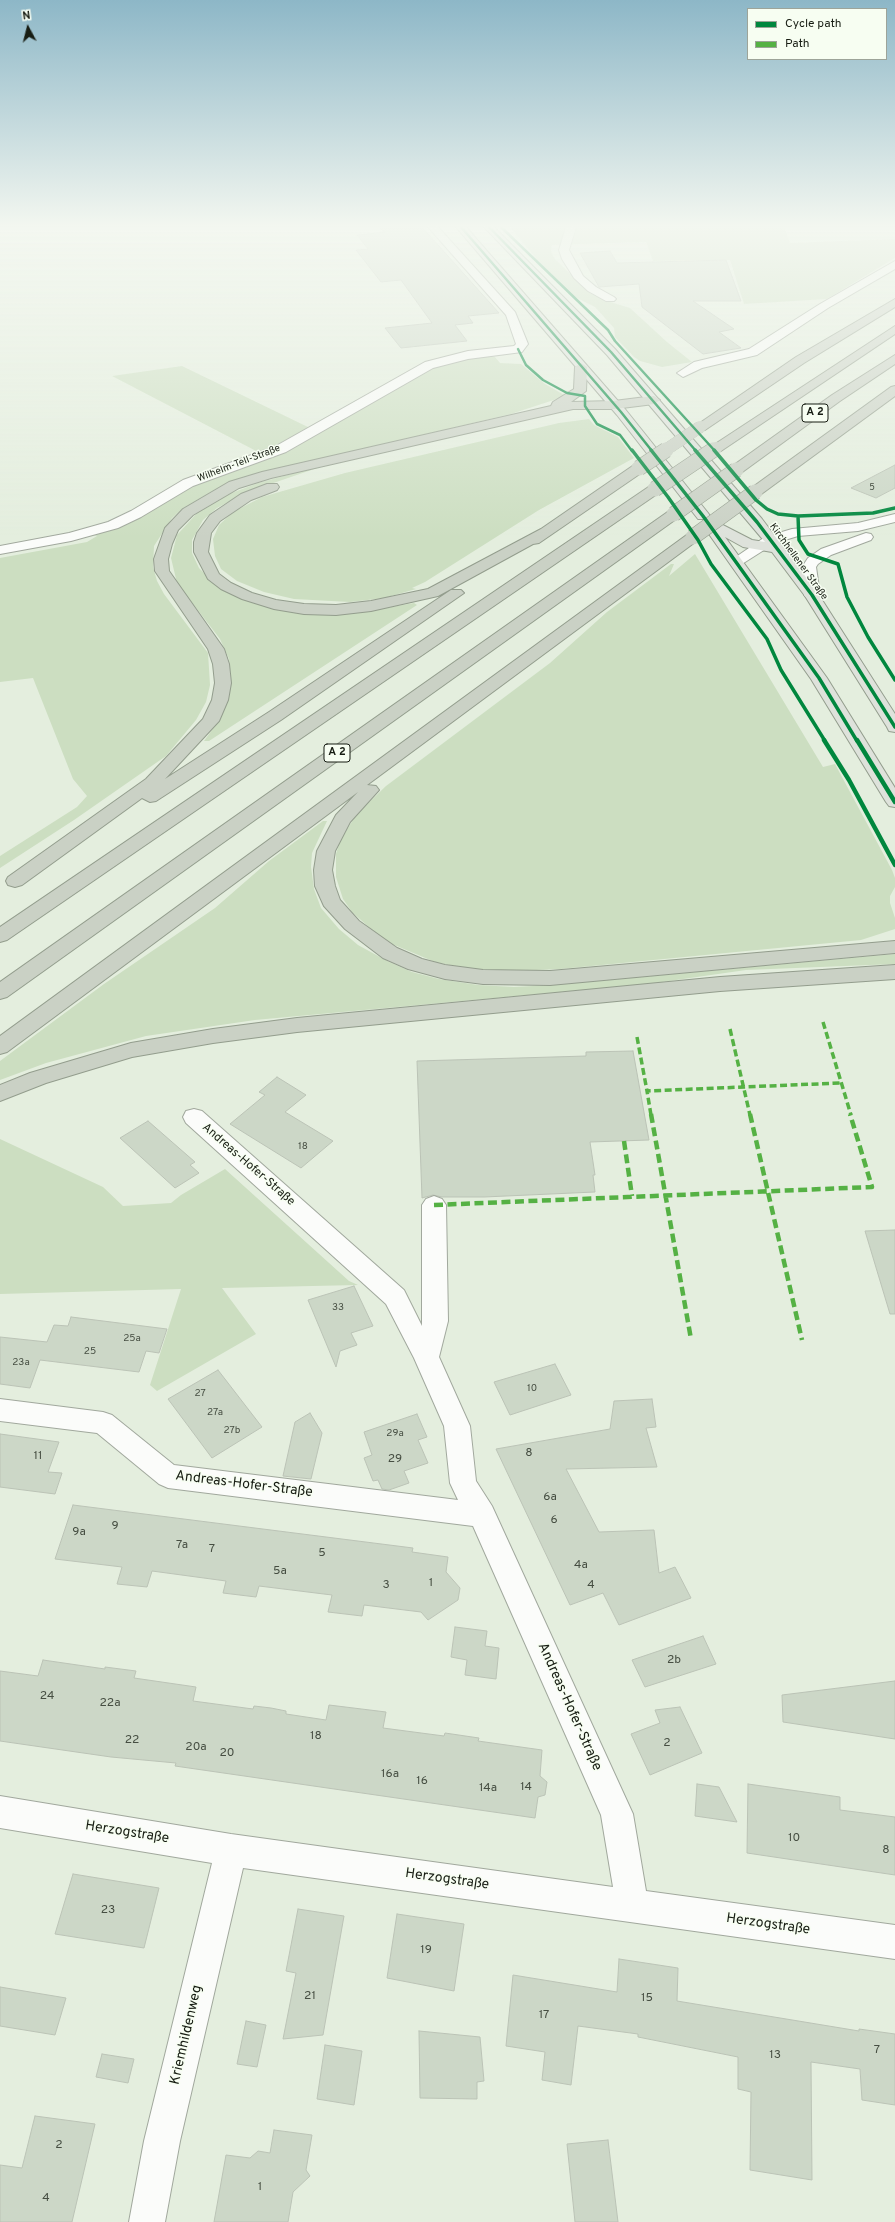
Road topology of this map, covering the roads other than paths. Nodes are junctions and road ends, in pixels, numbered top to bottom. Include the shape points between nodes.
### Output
1 (517, 331) edge
2 (550, 331) edge
3 (590, 331) edge
4 (786, 331) edge
5 (848, 331) edge
6 (892, 331) edge
7 (895, 359) edge
8 (581, 367) junction
9 (683, 373) dead end
10 (895, 390) edge
11 (654, 400) junction
12 (614, 405) junction
13 (548, 410) junction
14 (895, 518) edge
15 (895, 521) edge
16 (757, 522) junction
17 (710, 523) junction
18 (808, 531) junction
19 (545, 532) junction
20 (866, 537) junction
21 (768, 545) junction
22 (0, 550) edge
23 (737, 561) junction
24 (812, 595) junction
25 (443, 722) junction
26 (895, 727) edge
27 (895, 802) edge
28 (7, 886) edge
29 (0, 936) edge
30 (895, 942) edge
31 (895, 947) edge
32 (872, 949) junction
33 (895, 972) edge
34 (0, 992) edge
35 (0, 1047) edge
36 (0, 1093) edge
37 (194, 1117) dead end
38 (434, 1204) dead end
39 (426, 1357) junction
40 (0, 1410) edge
41 (482, 1515) junction
42 (0, 1812) edge
43 (231, 1850) junction
44 (632, 1906) junction
45 (895, 1942) edge
46 (147, 2222) edge

1 - 22 street, Wilhelm-Tell-Straße via 522,344 518,349 468,355 429,366 281,449 188,483 113,525 71,537
2 - 8 main road, Kirchhellener Straße
3 - 11 main road, Kirchhellener Straße
4 - 9 street via 753,352 698,365
5 - 19 highway, bridge via 800,360
6 - 29 highway, A 2, bridge via 655,489
7 - 34 highway, A 2, bridge via 836,398
8 - 12 main road, Kirchhellener Straße
8 - 13 highway via 580,391
10 - 25 highway, bridge
11 - 12 highway
11 - 16 main road, Kirchhellener Straße
12 - 13 highway via 585,404
12 - 17 main road, Kirchhellener Straße
12 - 19 highway via 350,466 271,487 246,497 215,518 204,533 201,552 213,576 226,586 247,596 304,609 336,610 402,601 433,593
13 - 28 highway via 252,479 207,500 180,519 172,528 165,544 161,559 162,571 216,649 221,664 223,683 220,700 211,721 152,783
14 - 18 street via 858,527
15 - 20 street
16 - 18 street
16 - 21 main road, Kirchhellener Straße
17 - 21 main road, Kirchhellener Straße via 740,540
17 - 23 main road, Kirchhellener Straße
18 - 21 street
19 - 28 highway via 275,716 159,792
20 - 21 street via 816,546
20 - 24 street, Kirchhellener Straße via 826,552 813,561 809,567
21 - 23 street
21 - 24 main road, Kirchhellener Straße
23 - 27 main road, Kirchhellener Straße via 819,678
24 - 26 main road, Kirchhellener Straße
25 - 32 highway via 433,742 351,807 326,851 323,870 325,886 332,902 352,926 390,953 415,964 445,972 516,978 588,976
25 - 35 highway
30 - 32 highway
31 - 32 highway
33 - 36 highway via 720,984 297,1025 212,1036 131,1050 38,1078
37 - 39 street, Andreas-Hofer-Straße via 395,1297
38 - 39 street via 436,1321
39 - 41 street, Andreas-Hofer-Straße via 457,1426 463,1483
40 - 41 street, Andreas-Hofer-Straße via 103,1423 168,1476
41 - 44 street, Andreas-Hofer-Straße via 617,1814
42 - 43 street, Herzogstraße
43 - 44 street, Herzogstraße
43 - 46 street, Kriemhildenweg via 162,2141
44 - 45 street, Herzogstraße

